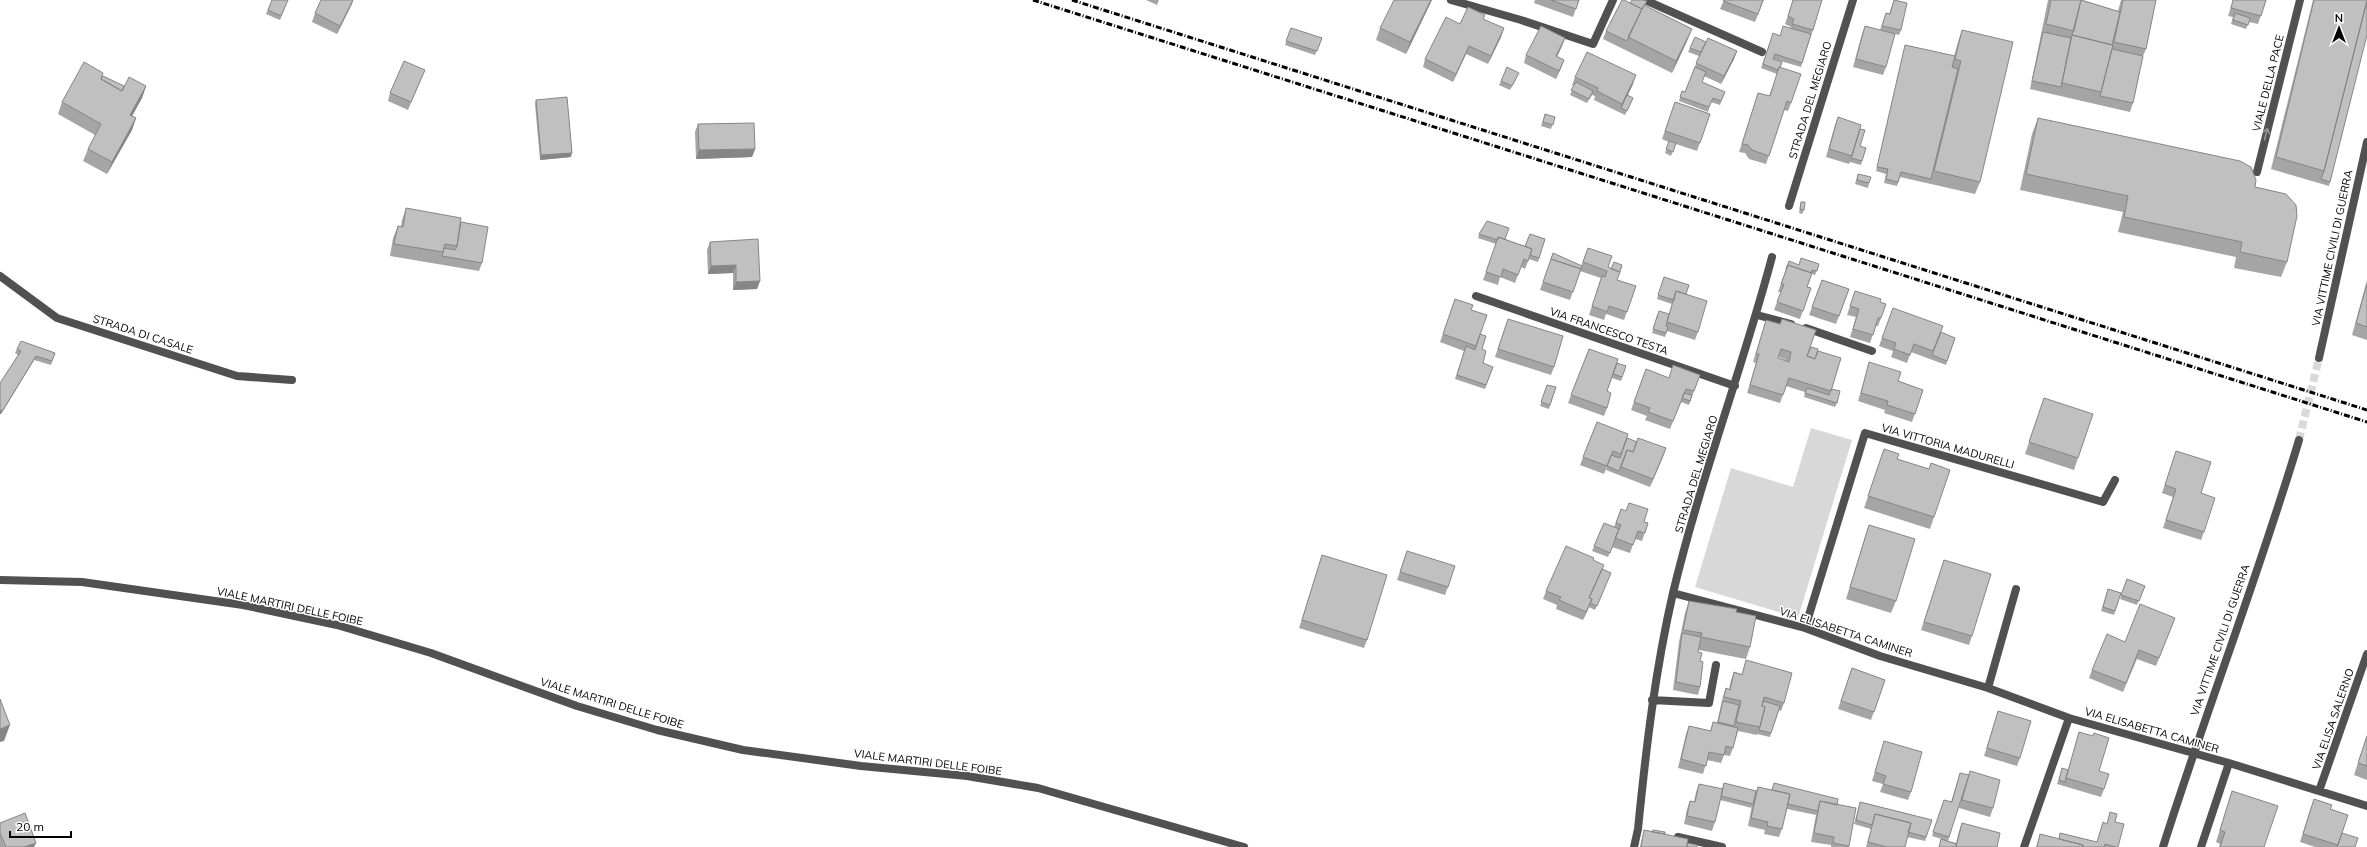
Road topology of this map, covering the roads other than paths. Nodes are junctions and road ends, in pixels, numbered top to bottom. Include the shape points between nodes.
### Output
1 (1451, 0) edge
2 (1613, 0) edge
3 (1645, 0) edge
4 (1853, 0) edge
5 (2300, 0) edge
6 (1762, 52) dead end
7 (2367, 142) edge
8 (2257, 172) dead end
9 (1789, 206) dead end
10 (1772, 257) dead end
11 (0, 276) edge
12 (1476, 296) dead end
13 (1757, 315) junction
14 (1872, 351) dead end
15 (2319, 358) tunnel mouth
16 (292, 380) dead end
17 (1735, 386) junction
18 (2299, 440) tunnel mouth
19 (2116, 480) dead end
20 (0, 580) edge
21 (2016, 589) dead end
22 (1673, 593) junction
23 (1806, 628) junction
24 (2367, 654) edge
25 (1716, 665) dead end
26 (1988, 688) junction
27 (1652, 700) junction
28 (2069, 718) junction
29 (2192, 753) junction
30 (2229, 763) junction
31 (2319, 791) junction
32 (2367, 806) edge
33 (1668, 835) edge
34 (1244, 847) edge
35 (1634, 847) edge
36 (1722, 847) edge
37 (2024, 847) edge
38 (2163, 847) edge
39 (2201, 847) edge

1 - 2 street via 1593,44
3 - 6 street
4 - 9 street, STRADA DEL MEGIARO
8 -> 5 street, VIALE DELLA PACE
7 - 15 street, VIA VITTIME CIVILI DI GUERRA
10 - 13 street, STRADA DEL MEGIARO
11 - 16 street, STRADA DI CASALE via 57,318 237,376
12 - 17 street, VIA FRANCESCO TESTA
13 - 14 street via 1820,331
13 - 17 street, STRADA DEL MEGIARO
17 - 22 street, STRADA DEL MEGIARO
18 - 29 street, VIA VITTIME CIVILI DI GUERRA via 2280,503
19 - 23 street, VIA VITTORIA MADURELLI via 2102,502 1865,433
20 - 34 street, VIALE MARTIRI DELLE FOIBE via 82,582 243,605 323,622 431,653 577,706 656,730 743,750 861,766 968,776 1038,788
21 - 26 street
22 - 23 street, VIA ELISABETTA CAMINER
22 - 27 street, STRADA DEL MEGIARO
23 - 26 street, VIA ELISABETTA CAMINER via 1880,656
24 - 31 street, VIA ELISA SALERNO
25 - 27 street via 1709,702
26 - 28 street, VIA ELISABETTA CAMINER
27 - 35 street, STRADA DEL MEGIARO via 1642,829
28 - 29 street, VIA ELISABETTA CAMINER
28 - 37 street, VIA ELISABETTA CAMINER
29 - 30 street, VIA ELISABETTA CAMINER
29 - 38 street, VIA VITTIME CIVILI DI GUERRA
30 - 31 street, VIA ELISABETTA CAMINER
30 - 39 street, VIA ELISABETTA CAMINER
31 - 32 street, VIA ELISABETTA CAMINER
33 - 36 street

